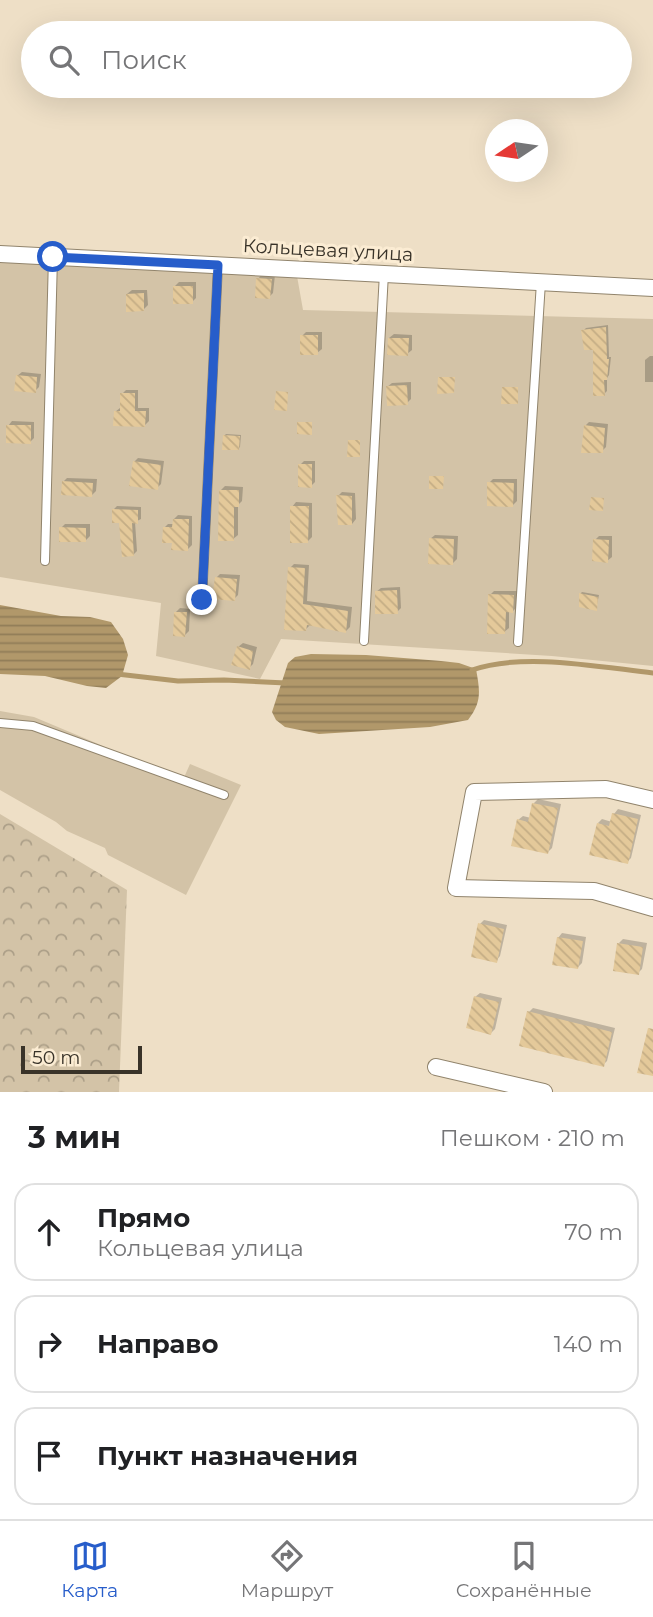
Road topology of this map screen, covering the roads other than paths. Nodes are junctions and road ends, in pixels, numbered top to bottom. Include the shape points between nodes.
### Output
1 (0, 254) edge
2 (53, 257) junction
3 (218, 265) junction
4 (384, 274) junction
5 (541, 282) junction
6 (653, 288) edge
7 (45, 561) dead end
8 (202, 600) dead end
9 (364, 641) dead end
10 (518, 642) dead end
11 (0, 723) edge
12 (224, 795) dead end
13 (653, 800) edge
14 (653, 908) edge
15 (436, 1067) dead end
16 (544, 1092) edge

1 - 2 street, Кольцевая улица
2 - 3 street, Кольцевая улица
2 - 7 lane
3 - 4 street, Кольцевая улица
3 - 8 lane
4 - 5 street, Кольцевая улица
4 - 9 lane
5 - 6 street, Кольцевая улица
5 - 10 lane
11 - 12 lane via 33,726
13 - 14 street via 606,789 474,792 456,888 594,891
15 - 16 street

